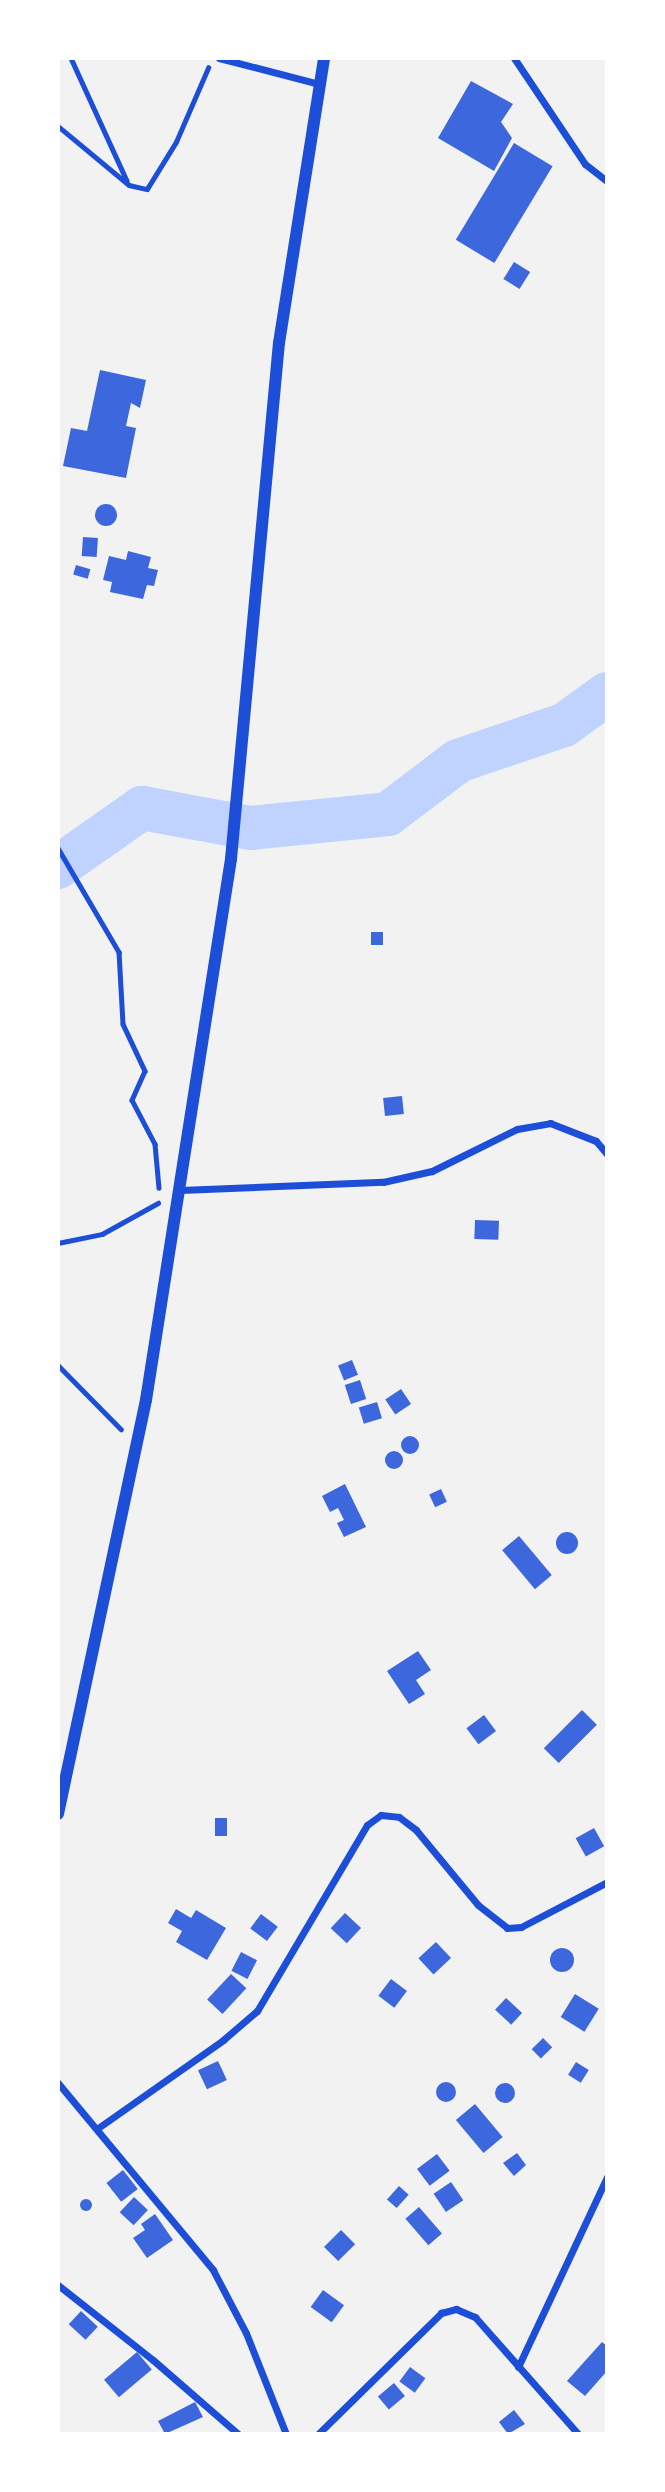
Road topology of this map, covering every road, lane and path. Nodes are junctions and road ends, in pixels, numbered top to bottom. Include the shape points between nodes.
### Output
1 (71, 58) edge
2 (210, 58) edge
3 (219, 58) edge
4 (324, 58) edge
5 (514, 58) edge
6 (318, 84) junction
7 (58, 126) edge
8 (607, 181) edge
9 (129, 184) junction
10 (58, 848) edge
11 (607, 1154) edge
12 (180, 1190) junction
13 (58, 1242) edge
14 (58, 1365) edge
15 (137, 1445) junction
16 (58, 1814) edge
17 (607, 1882) edge
18 (58, 2083) edge
19 (98, 2128) junction
20 (607, 2177) edge
21 (58, 2285) edge
22 (518, 2367) junction
23 (238, 2434) edge
24 (285, 2434) edge
25 (318, 2434) edge
26 (578, 2434) edge

1 - 9 path
2 - 9 path via 199,93 147,188
3 - 6 street
4 - 6 street
5 - 8 street via 585,164
6 - 12 street via 279,343 231,859
7 - 9 path
10 - 12 path via 119,952 123,1024 145,1071 132,1100 155,1144 160,1189
11 - 12 street via 596,1142 550,1124 517,1129 432,1171 383,1182
12 - 13 path via 102,1234
12 - 15 street
14 - 15 path
15 - 16 street
17 - 19 street via 521,1927 507,1928 478,1905 416,1830 398,1816 381,1815 367,1825 257,2011
18 - 19 street
19 - 24 street via 213,2270 246,2333
20 - 22 street
21 - 23 street
22 - 25 street via 475,2317 456,2309 441,2313
22 - 26 street

